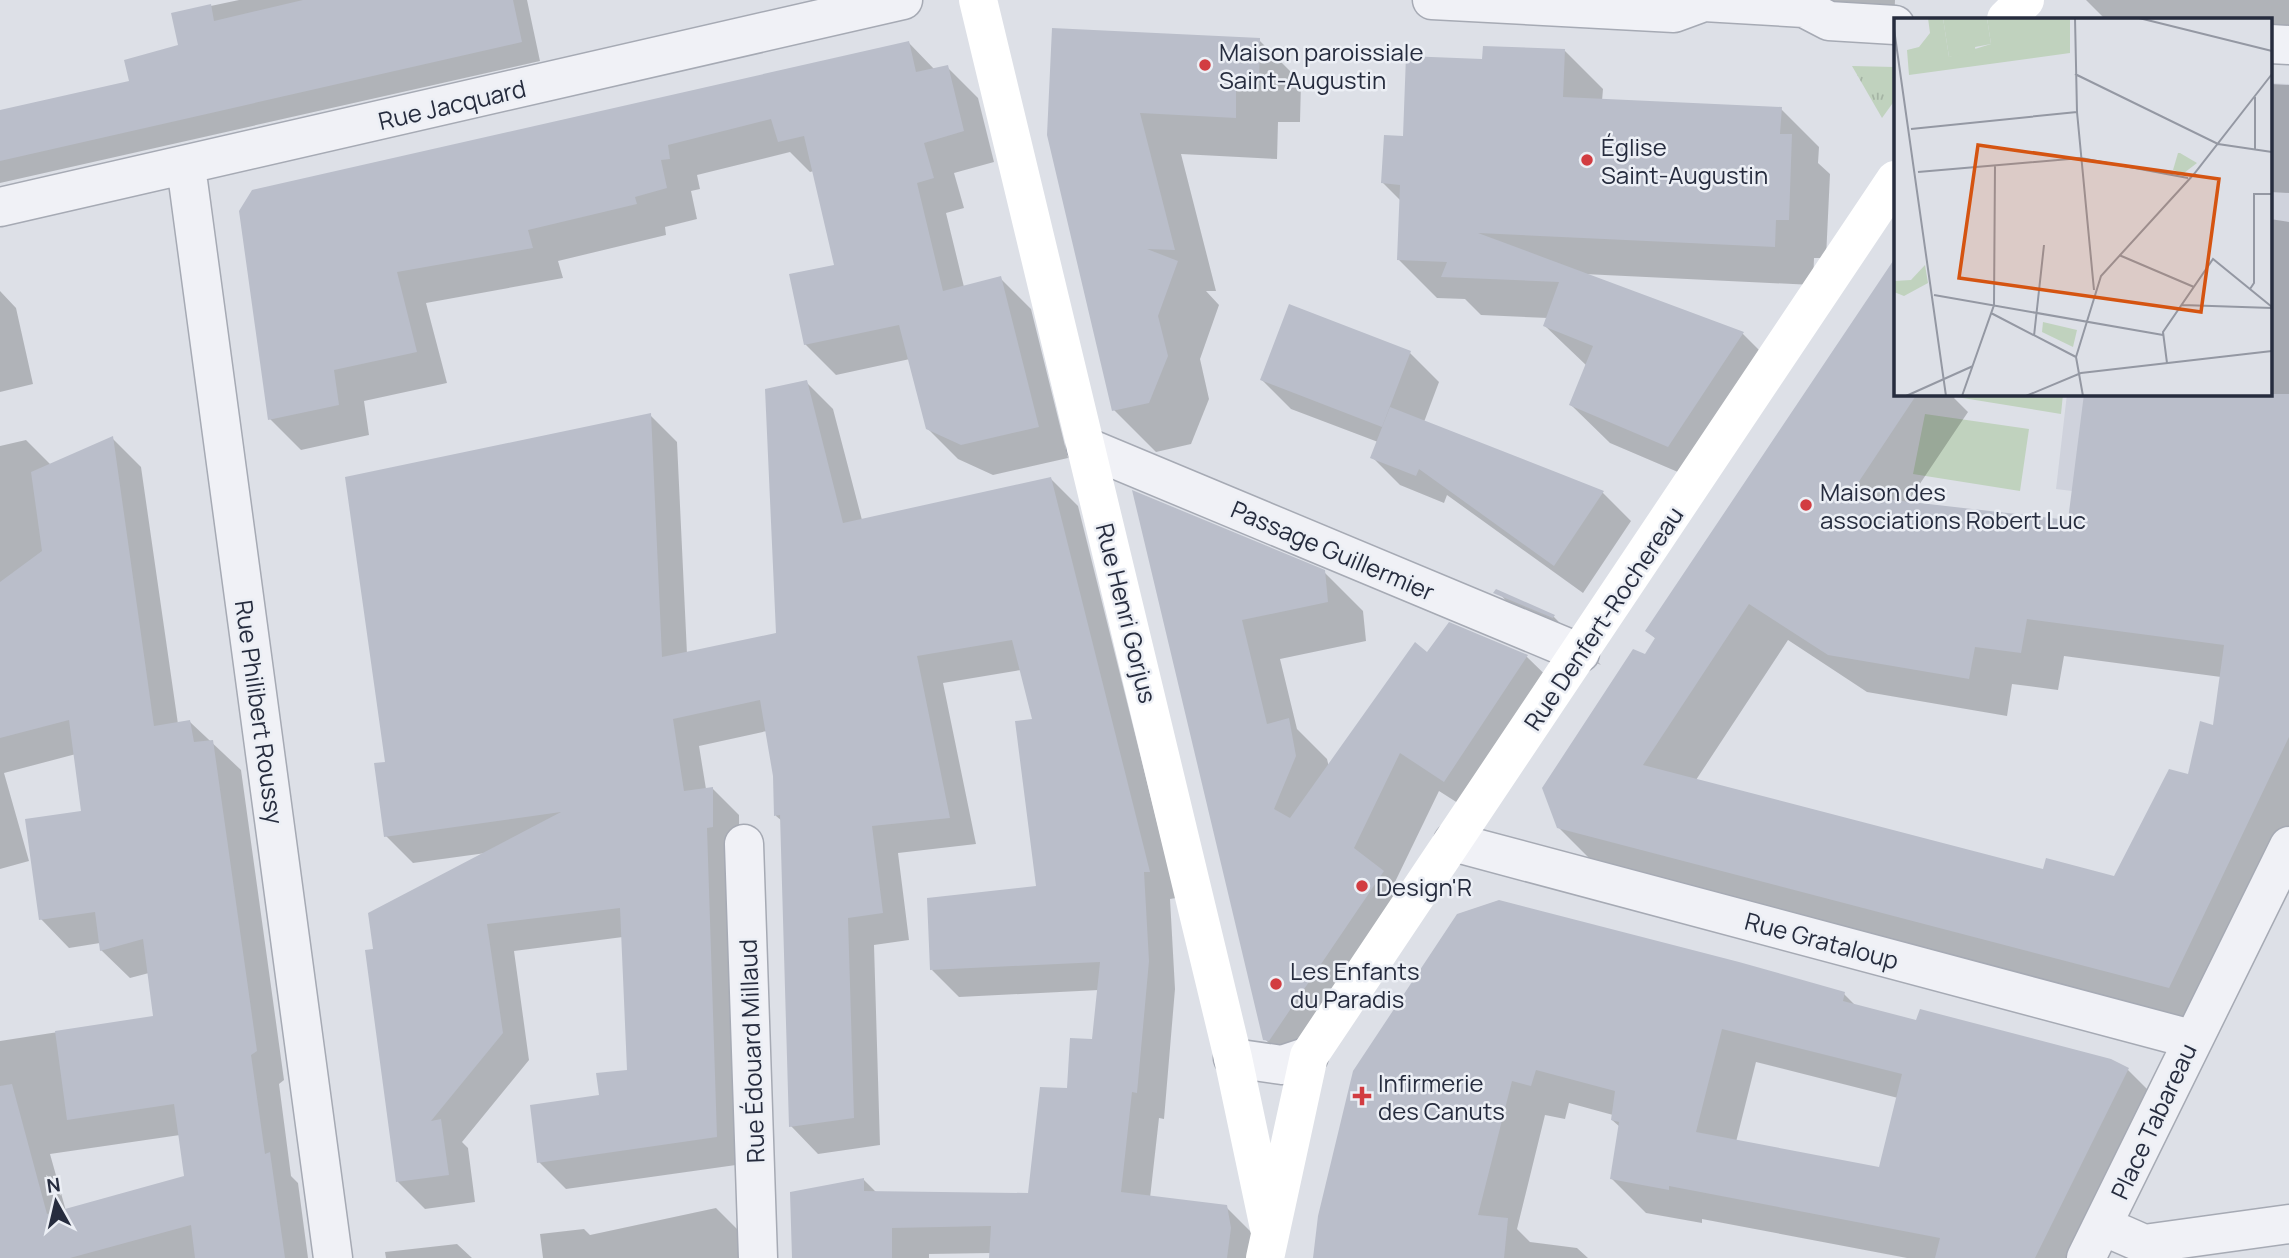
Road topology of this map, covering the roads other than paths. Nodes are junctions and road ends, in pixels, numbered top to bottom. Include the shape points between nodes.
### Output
1 (903, 0) edge
2 (978, 0) edge
3 (1432, 0) edge
4 (2025, 0) edge
5 (2007, 18) edge
6 (1894, 25) edge
7 (186, 166) junction
8 (1894, 182) edge
9 (0, 207) edge
10 (1086, 447) junction
11 (1580, 653) junction
12 (1453, 842) junction
13 (744, 844) dead end
14 (2289, 846) edge
15 (2192, 1039) junction
16 (1309, 1056) junction
17 (1233, 1058) junction
18 (2289, 1224) edge
19 (2095, 1242) edge
20 (1267, 1243) edge
21 (333, 1258) edge
22 (758, 1258) edge

1 - 7 street, Rue Jacquard
2 - 10 street, Rue Henri Gorjus
3 - 6 street via 1674,13 1704,2 1804,8 1829,21
4 - 5 street
7 - 9 street, Rue Jacquard
7 - 21 street, Rue Philibert Roussy
8 - 11 street, Rue Denfert-Rochereau
10 - 11 street, Passage Guillermier
10 - 17 street, Rue Henri Gorjus
11 - 12 street, Rue Denfert-Rochereau
12 - 15 street, Rue Grataloup
12 - 16 street, Rue Denfert-Rochereau
13 - 22 street, Rue Édouard Millaud
14 - 15 street, Place Tabareau
15 - 19 street, Place Tabareau
16 - 17 street via 1282,1065
16 - 20 street, Rue Denfert-Rochereau
17 - 20 street, Rue Henri Gorjus
18 - 19 street, Place Tabareau via 2144,1244

